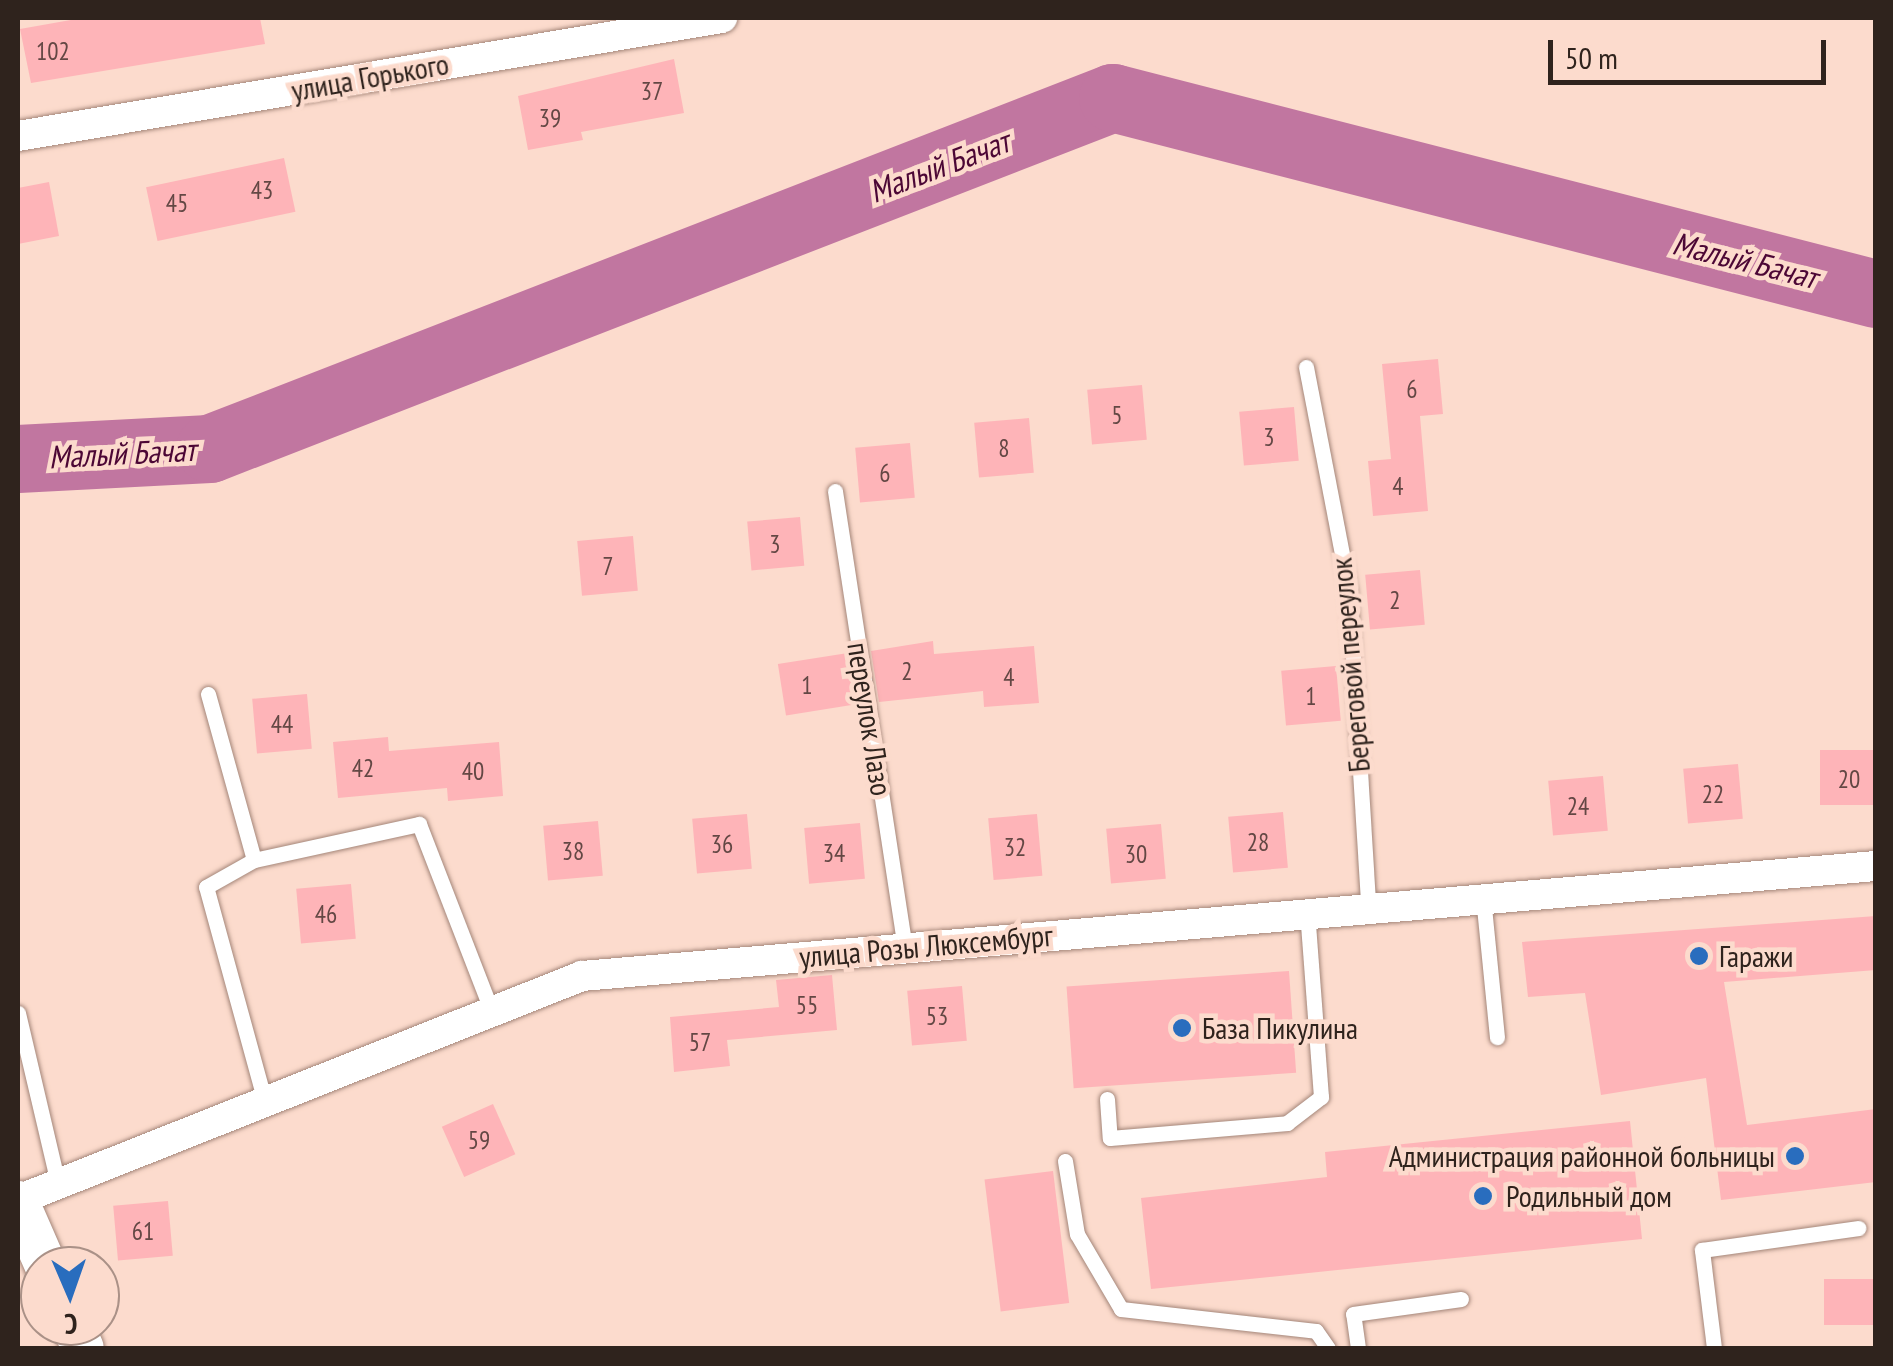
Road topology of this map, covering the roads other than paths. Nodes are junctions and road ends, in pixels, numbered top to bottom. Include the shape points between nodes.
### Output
1 (722, 18) edge
2 (18, 136) edge
3 (1306, 368) dead end
4 (835, 490) dead end
5 (208, 694) dead end
6 (254, 860) junction
7 (1876, 866) edge
8 (1482, 896) junction
9 (1368, 906) junction
10 (1308, 911) junction
11 (905, 948) junction
12 (492, 1012) junction
13 (18, 1013) edge
14 (1496, 1037) dead end
15 (1107, 1099) dead end
16 (265, 1102) junction
17 (1065, 1162) dead end
18 (58, 1184) junction
19 (18, 1201) edge
20 (1858, 1228) dead end
21 (37, 1246) edge
22 (1461, 1299) dead end
23 (1328, 1348) edge
24 (1358, 1348) edge
25 (1714, 1348) edge

1 - 2 street, улица Горького
3 - 9 lane, Береговой переулок via 1349,591
4 - 11 lane, переулок Лазо
5 - 6 lane
6 - 12 lane via 419,824
6 - 16 lane via 206,887
7 - 8 street, улица Розы Люксембург
8 - 9 street, улица Розы Люксембург
8 - 14 lane
9 - 10 street, улица Розы Люксембург
10 - 11 street, улица Розы Люксембург
10 - 15 lane via 1322,1097 1287,1123 1110,1138
11 - 12 street, улица Розы Люксембург via 582,976
12 - 16 street, улица Розы Люксембург
13 - 18 lane
16 - 18 street, улица Розы Люксембург
17 - 23 lane via 1077,1234 1121,1309 1316,1331
18 - 19 street, улица Розы Люксембург
19 - 21 street
20 - 25 lane via 1702,1250
22 - 24 lane via 1353,1314

